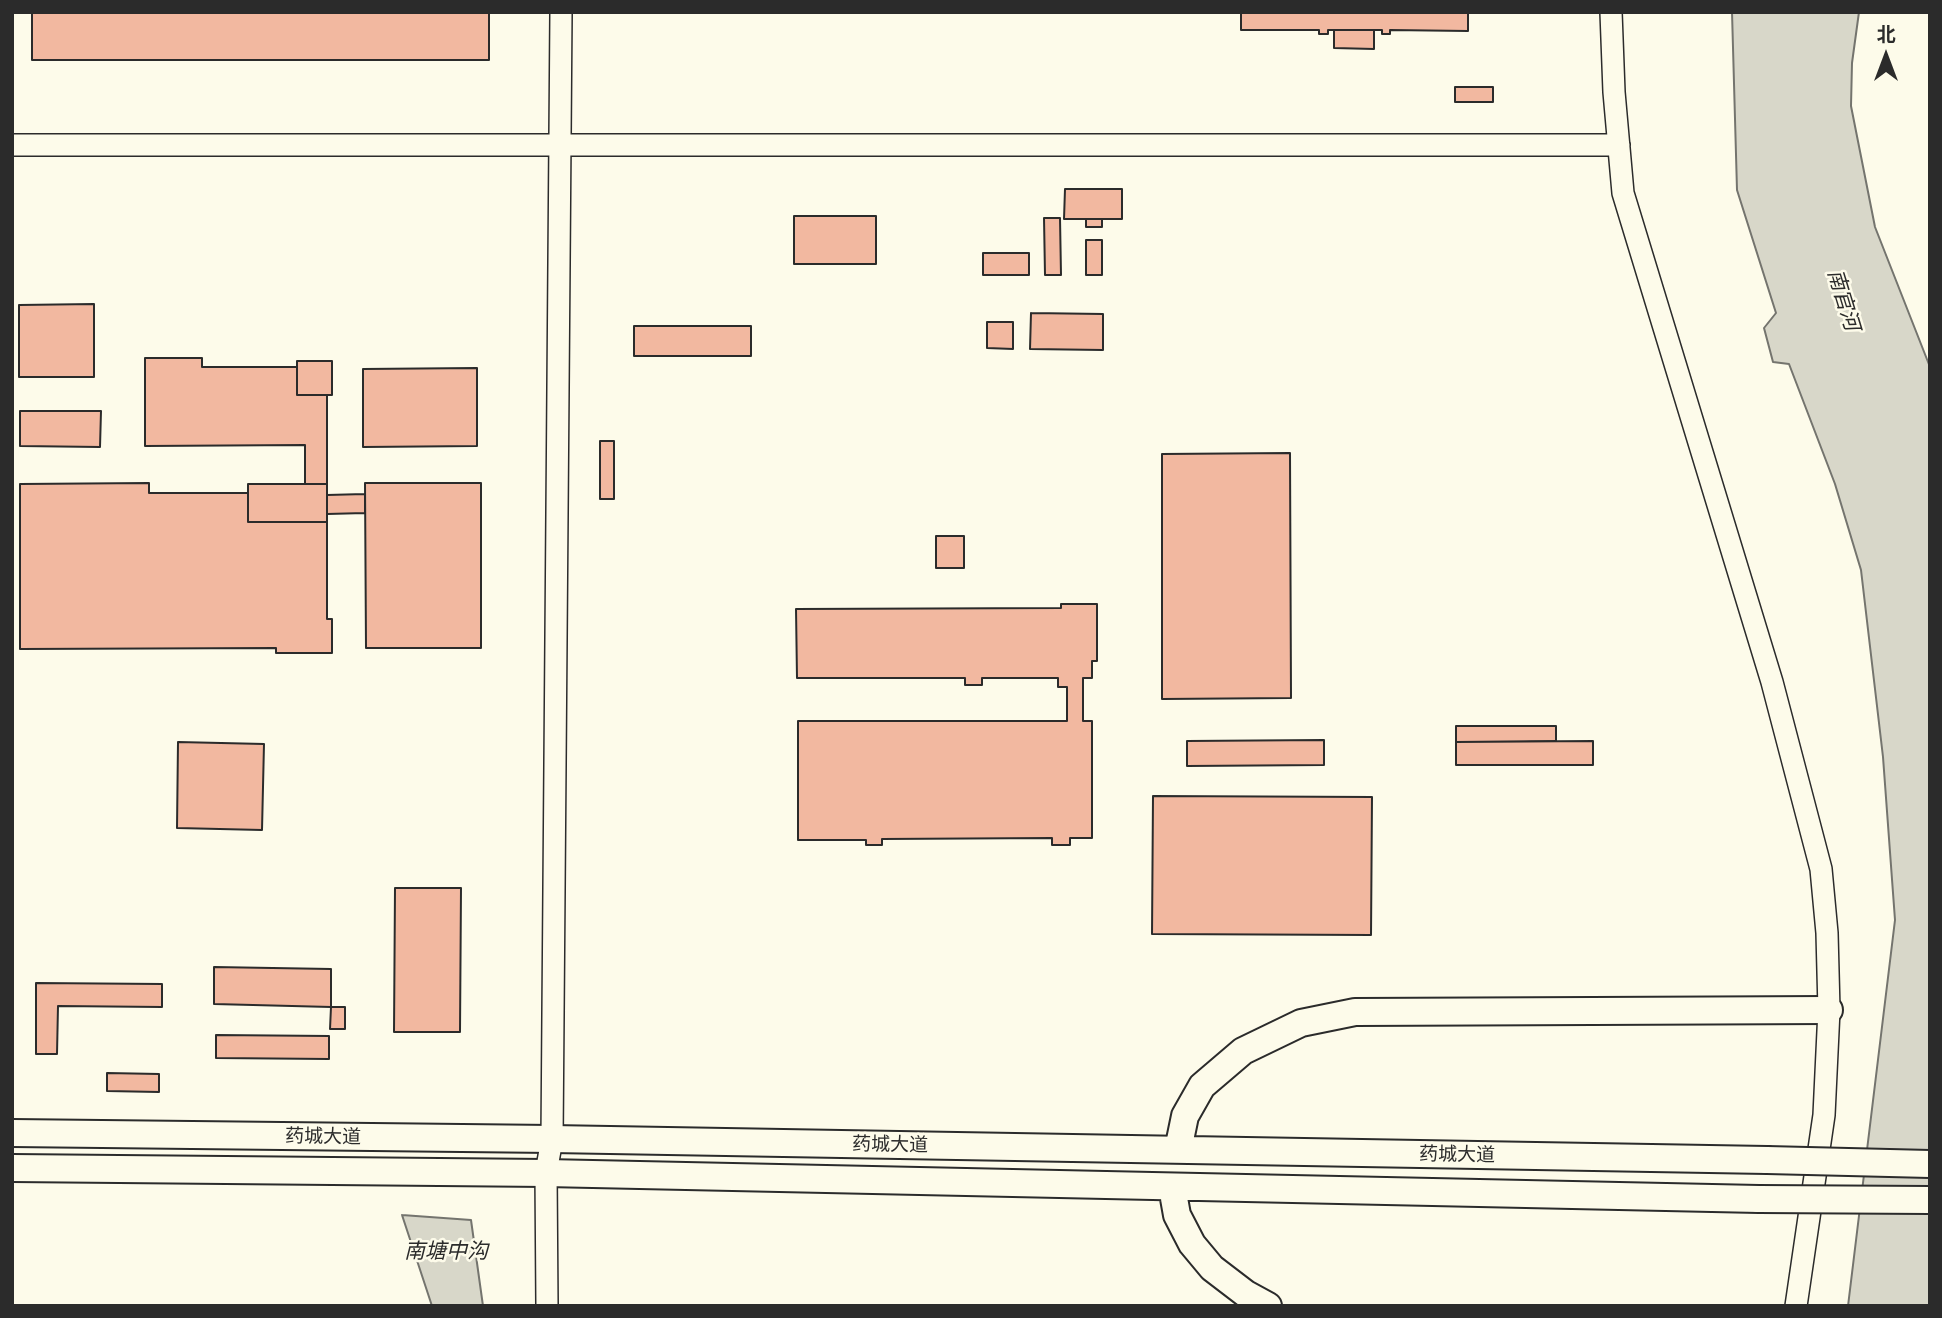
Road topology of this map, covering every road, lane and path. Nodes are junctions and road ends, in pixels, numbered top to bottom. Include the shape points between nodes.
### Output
1 (561, 12) edge
2 (1611, 12) edge
3 (561, 144) junction
4 (12, 145) edge
5 (1619, 145) junction
6 (1829, 1010) junction
7 (12, 1133) edge
8 (552, 1139) junction
9 (1178, 1150) junction
10 (1930, 1164) edge
11 (12, 1168) edge
12 (546, 1173) junction
13 (1172, 1187) junction
14 (1930, 1200) edge
15 (548, 1306) edge
16 (1268, 1306) edge
17 (1796, 1306) edge

1 - 3 street
2 - 5 street
3 - 4 street
3 - 5 street
3 - 8 street
5 - 6 street via 1623,193 1772,682 1821,869
6 - 9 main road via 1355,1012 1301,1023 1243,1051 1202,1086 1185,1116
6 - 17 street via 1824,1115
7 - 8 main road, 药城大道
8 - 9 main road, 药城大道
8 - 12 street
9 - 10 main road, 药城大道, bridge
11 - 12 main road, 药城大道
12 - 13 main road, 药城大道
12 - 15 street
13 - 14 main road, 药城大道, bridge
13 - 16 main road via 1177,1215 1192,1244 1212,1268

